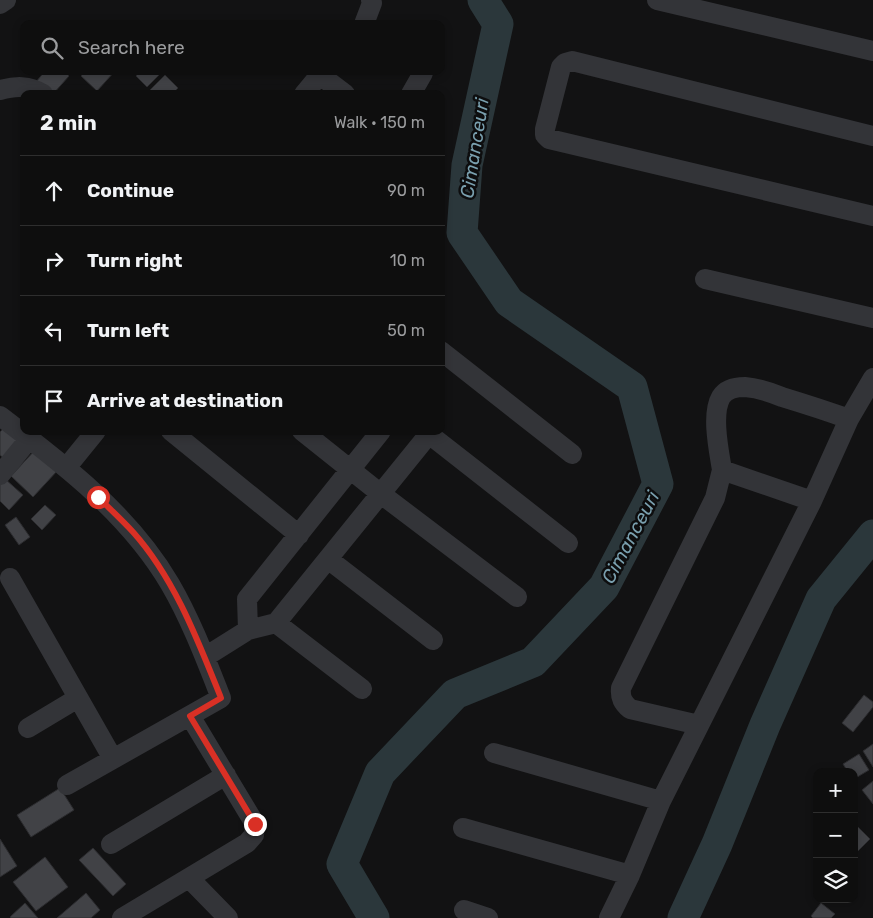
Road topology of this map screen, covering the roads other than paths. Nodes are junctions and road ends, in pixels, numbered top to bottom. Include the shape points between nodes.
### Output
1 (6, 0) edge
2 (371, 0) edge
3 (658, 0) edge
4 (0, 4) edge
5 (366, 20) edge
6 (873, 51) edge
7 (320, 75) edge
8 (324, 75) edge
9 (422, 75) edge
10 (0, 90) edge
11 (35, 90) edge
12 (307, 90) edge
13 (341, 90) edge
14 (413, 90) edge
15 (873, 136) edge
16 (873, 216) edge
17 (705, 279) dead end
18 (873, 318) edge
19 (445, 356) edge
20 (873, 378) edge
21 (0, 416) edge
22 (849, 419) junction
23 (20, 431) edge
24 (26, 435) edge
25 (93, 435) edge
26 (175, 435) edge
27 (307, 435) edge
28 (378, 435) edge
29 (425, 435) edge
30 (430, 435) edge
31 (30, 438) junction
32 (572, 454) dead end
33 (66, 468) junction
34 (350, 470) junction
35 (722, 470) junction
36 (0, 476) edge
37 (380, 494) junction
38 (812, 501) junction
39 (299, 535) junction
40 (568, 543) dead end
41 (328, 559) junction
42 (10, 578) dead end
43 (517, 597) dead end
44 (276, 623) junction
45 (248, 630) junction
46 (433, 640) dead end
47 (205, 657) junction
48 (362, 689) dead end
49 (78, 698) junction
50 (190, 716) junction
51 (699, 725) junction
52 (28, 728) dead end
53 (494, 753) dead end
54 (113, 759) junction
55 (226, 775) junction
56 (67, 785) dead end
57 (661, 801) junction
58 (463, 828) dead end
59 (110, 844) dead end
60 (630, 875) junction
61 (188, 878) junction
62 (464, 910) dead end
63 (125, 917) edge
64 (228, 918) edge
65 (488, 918) edge
66 (609, 918) edge

1 - 4 street
2 - 5 street
3 - 6 street
7 - 12 street
8 - 13 street
9 - 14 street
10 - 11 street via 11,87
15 - 16 street via 572,61 561,67 545,129 549,139
17 - 18 street
19 - 32 street
20 - 22 street
21 - 23 street
22 - 35 street via 762,389 734,388 720,399 717,416
22 - 38 street
24 - 31 street
25 - 33 street
26 - 39 street
27 - 34 street
28 - 34 street
29 - 37 street
30 - 40 street
31 - 33 street
31 - 36 street
33 - 47 street via 134,532 150,553 170,584
34 - 37 street
34 - 39 street
35 - 38 street
35 - 51 street via 715,498 620,694 630,709
37 - 41 street
37 - 43 street
38 - 51 street
39 - 45 street via 247,599
41 - 44 street
41 - 46 street
42 - 49 street
44 - 45 street
44 - 48 street
45 - 47 street
47 - 50 street via 221,698
49 - 52 street
49 - 54 street
50 - 54 street
50 - 55 street
51 - 57 street
53 - 57 street
54 - 56 street
55 - 59 street
55 - 61 street via 255,824 254,835 248,843
57 - 60 street
58 - 60 street
60 - 66 street
61 - 63 street
61 - 64 street
62 - 65 street

